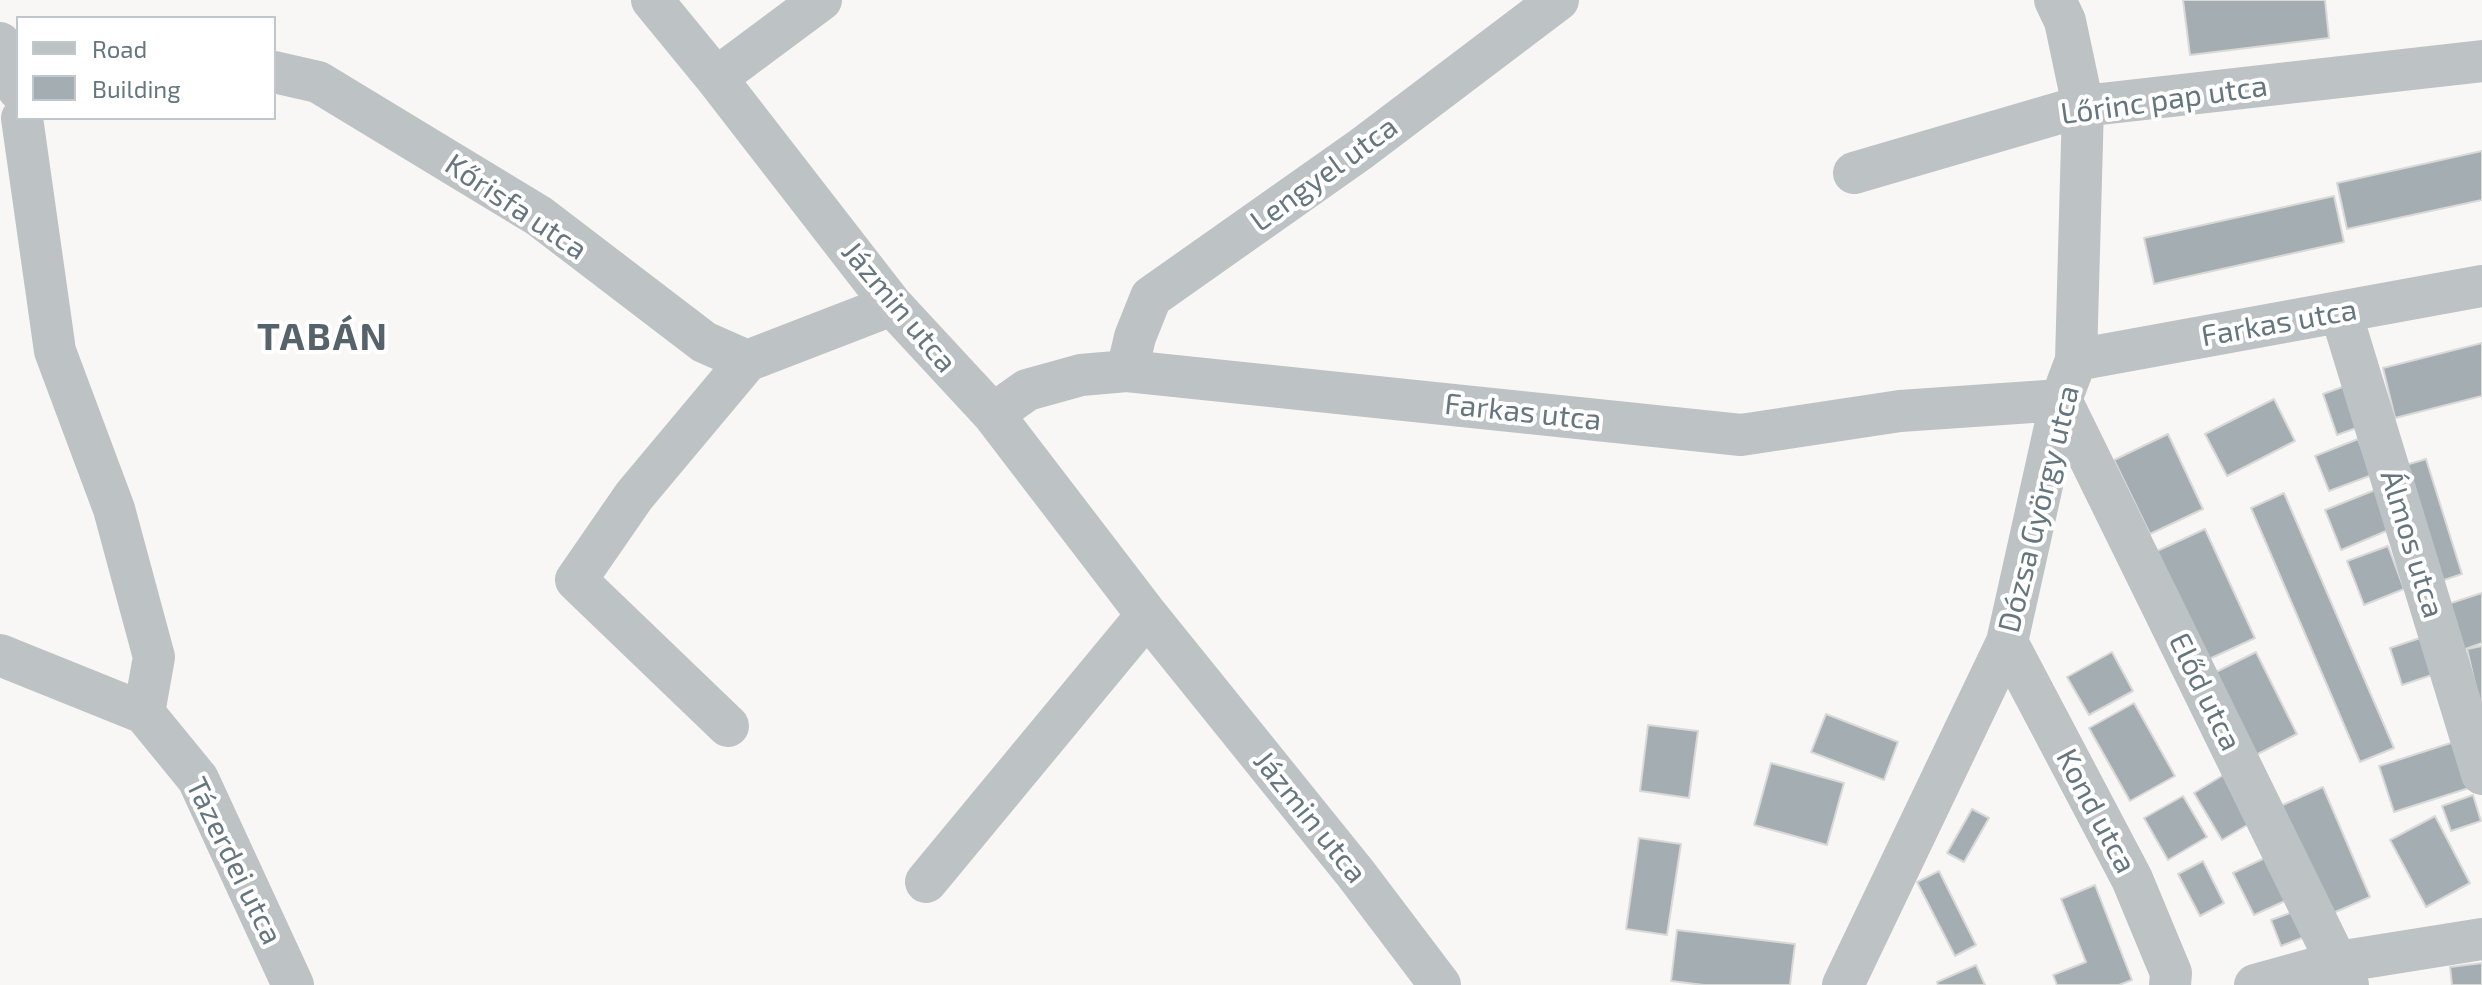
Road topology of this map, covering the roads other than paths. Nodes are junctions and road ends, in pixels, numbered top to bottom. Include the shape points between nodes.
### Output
1 (652, 0) edge
2 (821, 0) edge
3 (1558, 0) edge
4 (2055, 0) edge
5 (2482, 61) edge
6 (276, 72) edge
7 (716, 78) junction
8 (2083, 106) junction
9 (22, 120) edge
10 (1854, 173) dead end
11 (2482, 286) edge
12 (892, 305) junction
13 (2341, 313) junction
14 (2076, 360) junction
15 (747, 361) junction
16 (1127, 371) junction
17 (2061, 400) junction
18 (993, 414) junction
19 (1147, 615) junction
20 (2007, 642) junction
21 (0, 655) edge
22 (144, 713) junction
23 (728, 726) dead end
24 (2482, 774) edge
25 (926, 882) dead end
26 (2482, 939) edge
27 (2343, 974) edge
28 (293, 985) edge
29 (1440, 985) edge
30 (1843, 985) edge
31 (2170, 985) edge
32 (2255, 985) edge

1 - 7 street, Jázmin utca
2 - 7 street
3 - 16 street, Lengyel utca via 1361,149 1151,297
4 - 8 street, Dózsa György utca via 2065,21
5 - 8 street, Lőrinc pap utca
6 - 15 street, Kőrisfa utca via 318,82 539,216 704,342
7 - 12 street, Jázmin utca
8 - 10 street, Lőrinc pap utca
8 - 14 street, Dózsa György utca
9 - 22 street via 55,351 114,509 154,657
11 - 13 street, Farkas utca
12 - 15 street
12 - 18 street, Jázmin utca
13 - 14 street, Farkas utca
13 - 24 street, Álmos utca
14 - 17 street, Dózsa György utca
15 - 23 street via 634,496 576,580
16 - 17 street, Farkas utca via 1741,435 1900,411
16 - 18 street, Farkas utca via 1081,375 1027,390
17 - 20 street, Dózsa György utca
17 - 27 street, Előd utca
18 - 19 street, Jázmin utca
19 - 25 street
19 - 29 street, Jázmin utca
20 - 30 street, Dózsa György utca
20 - 31 street, Kond utca via 2132,879 2171,973
21 - 22 street, Tázerdei utca
22 - 28 street, Tázerdei utca via 198,779
26 - 27 street
27 - 32 street

